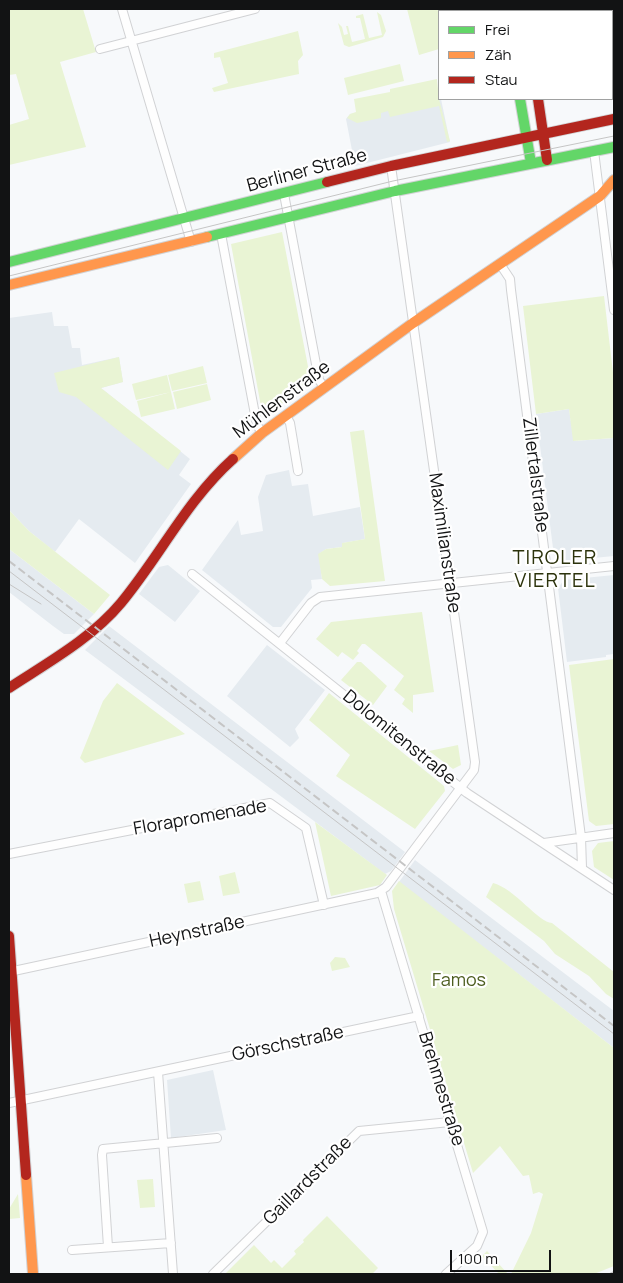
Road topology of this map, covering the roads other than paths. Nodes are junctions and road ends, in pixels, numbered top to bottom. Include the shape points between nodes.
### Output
1 (122, 9) edge
2 (255, 9) edge
3 (520, 9) edge
4 (508, 10) edge
5 (240, 11) edge
6 (132, 41) junction
7 (100, 49) dead end
8 (520, 100) edge
9 (538, 100) edge
10 (614, 119) edge
11 (543, 133) junction
12 (525, 138) junction
13 (614, 147) edge
14 (594, 151) junction
15 (547, 160) junction
16 (531, 163) junction
17 (391, 166) junction
18 (614, 180) edge
19 (395, 192) junction
20 (284, 194) junction
21 (600, 196) junction
22 (184, 219) junction
23 (288, 219) junction
24 (221, 234) junction
25 (191, 242) junction
26 (9, 262) edge
27 (500, 264) junction
28 (9, 285) edge
29 (614, 310) edge
30 (413, 323) junction
31 (324, 387) junction
32 (286, 416) junction
33 (262, 433) junction
34 (298, 471) dead end
35 (614, 566) edge
36 (548, 572) junction
37 (192, 574) dead end
38 (450, 583) junction
39 (280, 643) junction
40 (9, 688) edge
41 (461, 789) junction
42 (614, 833) edge
43 (581, 837) junction
44 (544, 844) junction
45 (9, 854) edge
46 (582, 868) junction
47 (614, 890) edge
48 (381, 891) junction
49 (324, 905) junction
50 (9, 936) edge
51 (10, 972) edge
52 (419, 1016) junction
53 (158, 1072) junction
54 (21, 1100) junction
55 (9, 1104) edge
56 (450, 1122) junction
57 (217, 1138) dead end
58 (163, 1143) junction
59 (171, 1243) junction
60 (108, 1247) junction
61 (72, 1250) dead end
62 (33, 1274) edge
63 (173, 1274) edge
64 (214, 1274) edge
65 (446, 1274) edge

1 - 6 street
2 - 5 street
3 - 4 main road
5 - 6 street
6 - 7 street
6 - 22 street
8 - 12 main road
9 - 11 main road
10 - 11 main road, Berliner Straße
11 - 12 main road, Berliner Straße
11 - 15 main road
12 - 16 main road
12 - 17 main road, Berliner Straße
13 - 14 main road
14 - 15 main road
14 - 21 street
15 - 16 main road
16 - 19 main road
17 - 19 street, Maximilianstraße
17 - 20 main road, Berliner Straße
18 - 21 main road, Mühlenstraße
19 - 23 main road
19 - 30 street, Maximilianstraße
20 - 22 main road, Berliner Straße
20 - 23 street
21 - 27 main road, Mühlenstraße
21 - 29 street
22 - 25 street
22 - 26 main road, Berliner Straße
23 - 24 main road
23 - 31 street via 319,380
24 - 25 main road
24 - 33 street via 257,425
25 - 28 main road
27 - 30 main road, Mühlenstraße
27 - 36 street, Zillertalstraße via 510,279
30 - 31 main road, Mühlenstraße
30 - 38 street, Maximilianstraße
31 - 32 main road, Mühlenstraße
32 - 33 main road, Mühlenstraße
32 - 34 street
33 - 40 main road, Mühlenstraße via 210,479 120,604 81,640
35 - 36 street
36 - 38 street
36 - 43 street, Zillertalstraße
37 - 39 street, Dolomitenstraße
38 - 39 street via 320,597 311,603
38 - 41 street, Maximilianstraße via 475,762 474,770
39 - 41 street, Dolomitenstraße
41 - 44 street, Dolomitenstraße
41 - 48 street, Maximilianstraße
42 - 43 street
43 - 44 street
43 - 46 street, Zillertalstraße
44 - 46 street, Dolomitenstraße
45 - 49 street, Florapromenade via 270,803 306,828
46 - 47 street, Dolomitenstraße
48 - 49 street, Heynstraße
48 - 52 street, Brehmestraße
49 - 51 street, Heynstraße
50 - 51 main road
51 - 54 main road
52 - 53 street, Görschstraße
52 - 56 street, Brehmestraße
53 - 54 street, Görschstraße
53 - 58 street
54 - 55 street, Görschstraße
54 - 62 main road
56 - 64 street, Gaillardstraße via 359,1131
56 - 65 street, Brehmestraße via 483,1237 478,1246
57 - 58 street
58 - 59 street
58 - 60 street via 103,1149
59 - 60 street
59 - 63 street
60 - 61 street

